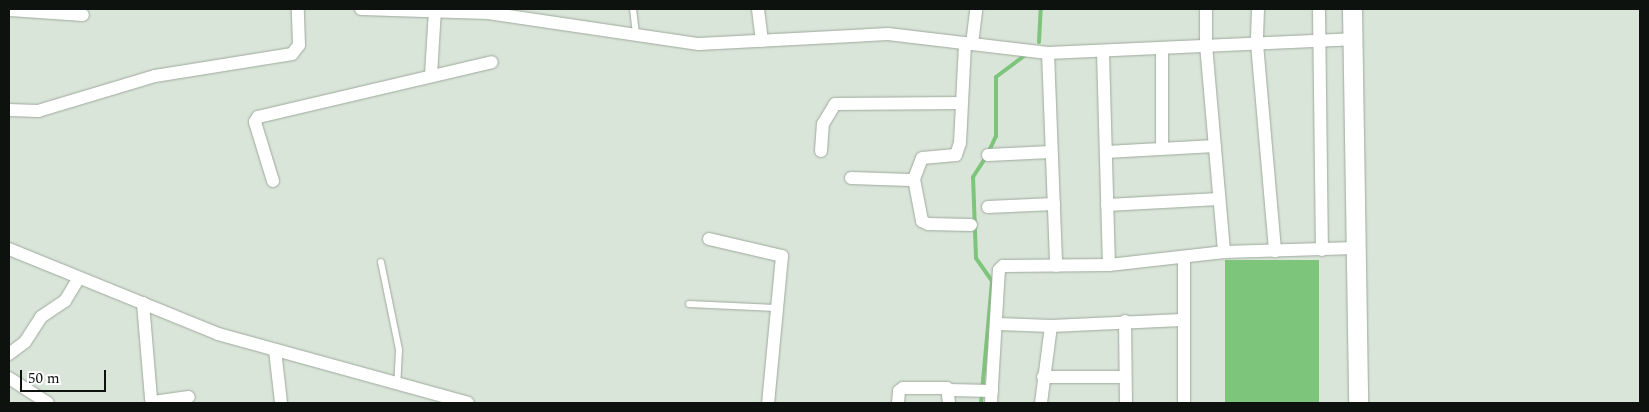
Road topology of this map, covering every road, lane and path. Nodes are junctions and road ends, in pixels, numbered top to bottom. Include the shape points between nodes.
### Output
1 (298, 9) edge
2 (363, 9) edge
3 (633, 9) edge
4 (758, 9) edge
5 (976, 9) edge
6 (1206, 9) edge
7 (1258, 9) edge
8 (1319, 9) edge
9 (1352, 9) edge
10 (10, 10) edge
11 (435, 10) edge
12 (526, 14) edge
13 (83, 15) dead end
14 (636, 36) junction
15 (1352, 39) junction
16 (762, 41) junction
17 (1317, 42) junction
18 (969, 43) junction
19 (1257, 44) junction
20 (1206, 45) junction
21 (1162, 48) junction
22 (1103, 52) junction
23 (1048, 53) junction
24 (492, 62) dead end
25 (431, 75) junction
26 (962, 102) junction
27 (9, 110) edge
28 (1215, 146) junction
29 (1162, 149) junction
30 (822, 151) dead end
31 (1052, 152) junction
32 (1106, 152) junction
33 (988, 155) dead end
34 (851, 178) dead end
35 (914, 178) junction
36 (273, 181) dead end
37 (1219, 199) junction
38 (1054, 204) junction
39 (1107, 205) junction
40 (988, 207) dead end
41 (971, 225) dead end
42 (709, 239) dead end
43 (1355, 248) junction
44 (9, 249) edge
45 (1275, 250) junction
46 (1322, 250) junction
47 (1224, 252) junction
48 (1184, 257) junction
49 (381, 262) dead end
50 (1109, 265) junction
51 (1056, 266) junction
52 (77, 277) junction
53 (142, 303) junction
54 (689, 304) dead end
55 (776, 308) junction
56 (1182, 320) junction
57 (1125, 321) junction
58 (998, 324) junction
59 (1051, 326) junction
60 (276, 350) junction
61 (9, 354) edge
62 (1044, 376) junction
63 (1124, 377) junction
64 (9, 378) edge
65 (397, 385) junction
66 (948, 390) junction
67 (987, 394) edge
68 (189, 397) dead end
69 (48, 403) edge
70 (280, 403) edge
71 (468, 403) edge
72 (768, 403) edge
73 (898, 403) edge
74 (949, 403) edge
75 (1041, 403) edge
76 (1126, 403) edge
77 (1184, 403) edge
78 (1358, 403) edge

1 - 27 street via 299,45 292,54 155,76 38,111
2 - 11 street
3 - 14 lane
4 - 16 street
5 - 18 street
6 - 20 street
7 - 19 street
8 - 17 street
9 - 15 main road
10 - 13 street
11 - 12 street
11 - 25 street
12 - 14 street
14 - 16 street via 699,44
15 - 17 street
15 - 43 main road
16 - 18 street via 888,34
17 - 19 street
17 - 46 street
18 - 23 street
18 - 26 street
19 - 20 street
19 - 45 street
20 - 21 street
20 - 28 street
21 - 22 street
21 - 29 street
22 - 23 street
22 - 32 street
23 - 31 street
24 - 25 street
25 - 36 street via 258,117 255,122
26 - 30 street via 835,104 824,124
26 - 35 street via 959,151 952,157 922,158
28 - 29 street
28 - 37 street
29 - 32 street
31 - 33 street
31 - 38 street
32 - 39 street
34 - 35 street
35 - 41 street via 922,221 928,224
37 - 39 street
37 - 47 street
38 - 40 street
38 - 51 street
39 - 50 street
42 - 55 street via 780,254 783,259
43 - 46 street
43 - 78 main road
44 - 52 street
45 - 46 street
45 - 47 street
47 - 48 street
48 - 50 street
48 - 56 street
49 - 65 lane via 399,350
50 - 51 street
51 - 58 street via 1001,268
52 - 53 street
52 - 61 street via 65,301 41,317 25,342
53 - 60 street via 218,334
53 - 68 street via 152,400
54 - 55 lane
55 - 72 street
56 - 57 street
56 - 77 street
57 - 59 street
57 - 63 street
58 - 59 street
58 - 67 street
59 - 62 street
60 - 65 street
60 - 70 street
62 - 63 street
62 - 75 street
63 - 76 street
64 - 69 street
65 - 71 street
66 - 67 street
66 - 73 street via 902,388
66 - 74 street

